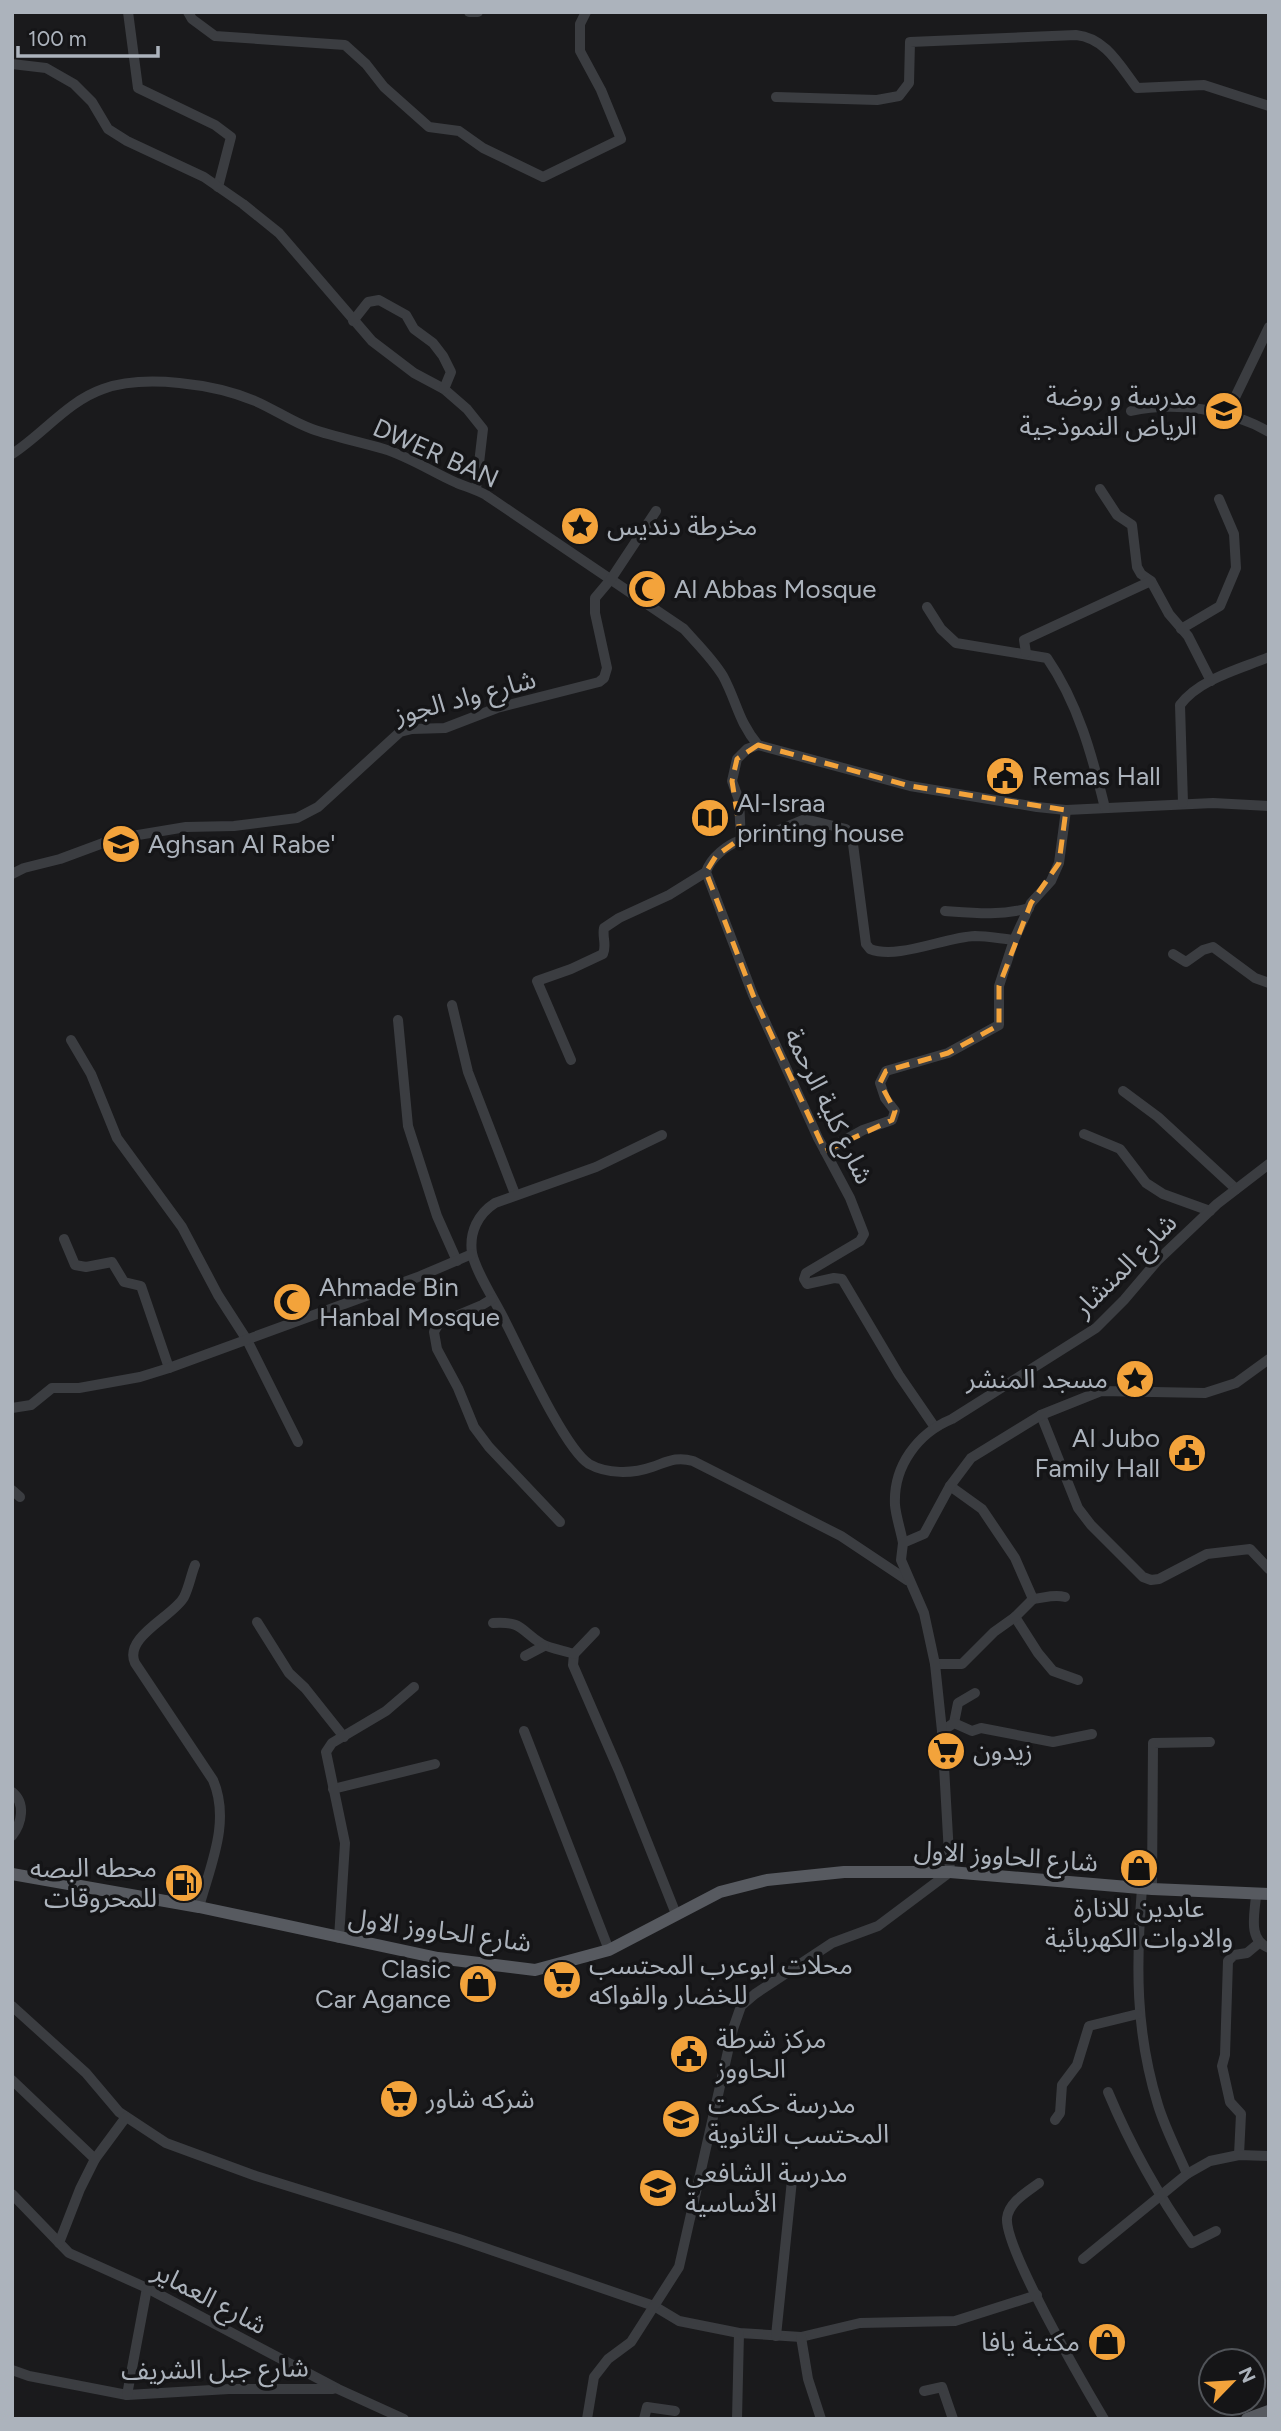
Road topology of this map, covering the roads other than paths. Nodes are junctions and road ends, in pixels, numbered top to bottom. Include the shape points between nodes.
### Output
1 (128, 12) edge
2 (188, 12) edge
3 (469, 12) edge
4 (478, 12) edge
5 (586, 12) edge
6 (12, 64) edge
7 (776, 97) dead end
8 (1269, 106) edge
9 (218, 187) junction
10 (354, 321) junction
11 (1269, 327) edge
12 (444, 389) junction
13 (1131, 411) dead end
14 (1227, 414) junction
15 (1269, 432) edge
16 (12, 454) edge
17 (476, 489) junction
18 (1100, 489) dead end
19 (1219, 499) dead end
20 (656, 511) dead end
21 (611, 579) junction
22 (1151, 581) junction
23 (927, 607) dead end
24 (1181, 629) junction
25 (1026, 653) junction
26 (1269, 657) edge
27 (1212, 681) junction
28 (758, 745) junction
29 (1183, 803) junction
30 (1269, 806) edge
31 (1105, 808) junction
32 (1066, 810) junction
33 (741, 840) junction
34 (706, 872) junction
35 (12, 874) edge
36 (1029, 908) junction
37 (945, 911) dead end
38 (1014, 940) junction
39 (1173, 954) dead end
40 (1269, 983) edge
41 (452, 1005) dead end
42 (398, 1020) dead end
43 (71, 1040) dead end
44 (571, 1060) dead end
45 (1123, 1091) dead end
46 (1084, 1134) dead end
47 (662, 1135) dead end
48 (825, 1152) junction
49 (1269, 1164) edge
50 (1236, 1189) junction
51 (515, 1194) junction
52 (1210, 1211) junction
53 (64, 1239) dead end
54 (472, 1254) junction
55 (457, 1261) junction
56 (492, 1299) junction
57 (247, 1340) junction
58 (1269, 1359) edge
59 (169, 1368) junction
60 (12, 1408) edge
61 (1041, 1415) junction
62 (934, 1426) junction
63 (298, 1442) dead end
64 (950, 1486) junction
65 (560, 1522) dead end
66 (903, 1543) junction
67 (195, 1565) dead end
68 (1269, 1569) edge
69 (908, 1581) junction
70 (1065, 1597) dead end
71 (1033, 1599) junction
72 (1015, 1617) junction
73 (257, 1622) dead end
74 (493, 1623) dead end
75 (596, 1632) dead end
76 (544, 1646) junction
77 (574, 1654) junction
78 (525, 1656) dead end
79 (935, 1664) junction
80 (1078, 1680) dead end
81 (414, 1687) dead end
82 (975, 1693) dead end
83 (954, 1723) junction
84 (524, 1731) dead end
85 (942, 1731) junction
86 (1092, 1734) dead end
87 (344, 1737) junction
88 (1210, 1742) dead end
89 (435, 1764) dead end
90 (333, 1789) junction
91 (12, 1792) edge
92 (12, 1836) edge
93 (950, 1871) junction
94 (12, 1874) edge
95 (1147, 1889) junction
96 (1263, 1894) edge
97 (199, 1908) junction
98 (676, 1913) junction
99 (340, 1938) junction
100 (1264, 1945) edge
101 (608, 1950) junction
102 (12, 2006) edge
103 (1138, 2014) junction
104 (12, 2080) edge
105 (1108, 2092) dead end
106 (126, 2117) junction
107 (1055, 2120) dead end
108 (1239, 2155) junction
109 (1269, 2156) edge
110 (95, 2159) junction
111 (1187, 2174) junction
112 (792, 2180) dead end
113 (1039, 2183) dead end
114 (12, 2194) edge
115 (1160, 2198) junction
116 (1216, 2231) dead end
117 (59, 2243) junction
118 (1083, 2259) dead end
119 (147, 2288) junction
120 (1037, 2295) junction
121 (654, 2306) junction
122 (738, 2333) junction
123 (776, 2336) junction
124 (801, 2337) junction
125 (12, 2370) edge
126 (338, 2389) junction
127 (924, 2391) dead end
128 (127, 2395) junction
129 (676, 2411) dead end
130 (1269, 2411) edge
131 (404, 2419) edge
132 (587, 2419) edge
133 (643, 2419) edge
134 (737, 2419) edge
135 (821, 2419) edge
136 (953, 2419) edge
137 (1104, 2419) edge
138 (1247, 2419) edge

1 - 9 street via 138,88 231,137
2 - 5 street via 215,36 345,45 384,88 429,127 459,131 543,177 621,139 580,51 580,24
3 - 4 street
6 - 9 street via 46,68 74,84 92,102 108,129
7 - 8 street via 877,100 899,96 909,83 909,42 1076,35 1090,37 1109,52 1137,88 1204,85
9 - 10 street via 279,233
10 - 12 street via 414,373
10 - 12 street via 368,302 379,300 405,315 443,356 451,372
11 - 14 street
12 - 17 street via 483,429
13 - 14 street via 1152,407
14 - 15 street
16 - 17 street, DWER BAN via 99,390 131,383 194,384 245,397 307,427 394,453
17 - 21 street, DWER BAN
18 - 22 street via 1117,515 1132,525 1138,567
19 - 24 street via 1234,534 1236,568 1220,606
20 - 21 street, شارع واد الجوز
21 - 28 street, DWER BAN via 684,629 702,647
21 - 35 street, شارع واد الجوز via 594,605 607,668 598,682 497,708 445,728 400,732 318,807 297,818 186,827 114,839
22 - 24 street
22 - 25 street via 1024,640
23 - 25 street via 956,643
24 - 27 street
25 - 31 street via 1047,658 1064,683 1085,732
26 - 27 street
27 - 29 street via 1180,705
28 - 32 street via 910,786
28 - 33 street via 737,759 732,781 739,800
29 - 30 street
29 - 31 street
31 - 32 street
32 - 36 street via 1059,863
33 - 34 street via 716,856
33 - 38 street via 805,819 846,829 853,844 866,944 875,951 976,936
34 - 44 street via 604,928 603,954 537,981
34 - 48 street, شارع كلية الرحمة via 753,995
36 - 37 street
36 - 38 street
38 - 48 street via 999,986 999,1025 948,1053 886,1071 880,1083 895,1111 892,1120
39 - 40 street via 1186,962 1213,947
41 - 51 street via 468,1072
42 - 55 street via 408,1126
43 - 57 street via 92,1074 117,1138 182,1227
45 - 50 street via 1158,1116
46 - 52 street via 1120,1149 1146,1183 1163,1194
47 - 51 street via 596,1167
48 - 62 street, شارع كلية الرحمة via 864,1234 860,1241 806,1273 804,1279 807,1284 842,1279
49 - 50 street, شارع المنشار
50 - 52 street, شارع المنشار
51 - 54 street via 481,1215 472,1228
52 - 62 street, شارع المنشار via 1096,1328
53 - 59 street via 75,1265 111,1262 124,1282 141,1286
54 - 55 street
54 - 56 street
55 - 57 street
56 - 65 street via 439,1323 434,1332 437,1349 481,1437
56 - 69 street via 574,1449 590,1464 621,1472 674,1459 692,1461 841,1536
57 - 59 street
57 - 63 street
58 - 61 street via 1236,1383 1205,1393 1101,1391
59 - 60 street via 79,1388 52,1388 31,1405
61 - 64 street via 971,1458
61 - 68 street via 1079,1508 1142,1577 1157,1580 1207,1554 1250,1549
62 - 66 street, شارع المنشار via 900,1469 895,1505
64 - 66 street via 924,1534
64 - 71 street via 982,1509 1015,1558
66 - 69 street, شارع المنشار via 901,1560
67 - 97 street via 183,1599 159,1619 132,1656 218,1792 220,1829
69 - 79 street, شارع المنشار via 924,1613
70 - 71 street via 1055,1594
71 - 72 street
72 - 79 street via 962,1664
72 - 80 street via 1053,1671
73 - 87 street via 289,1673
74 - 76 street via 523,1627
75 - 77 street
76 - 77 street
76 - 78 street
77 - 98 street via 573,1665
79 - 85 street, شارع المنشار
81 - 87 street
82 - 83 street via 958,1703
83 - 85 street
83 - 86 street via 972,1731 981,1728 1053,1742
84 - 101 street
85 - 93 street, شارع المنشار
87 - 90 street via 326,1752
88 - 95 street via 1153,1743
89 - 90 street
90 - 99 street via 345,1843
91 - 92 street via 22,1805
93 - 95 main road, شارع الحاووز الاول
93 - 98 main road, شارع الحاووز الاول via 844,1872 767,1880 720,1892
93 - 121 street via 878,1926 832,1943 741,2006 679,2267
94 - 97 main road, شارع الحاووز الاول
95 - 96 main road, شارع الحاووز الاول
95 - 103 street via 1138,1946
96 - 100 street via 1254,1932
97 - 99 main road, شارع الحاووز الاول
98 - 101 main road, شارع الحاووز الاول
99 - 101 main road, شارع الحاووز الاول via 438,1958 535,1970
100 - 108 street via 1228,1961 1222,2066 1230,2102 1241,2114
102 - 106 street via 86,2073
103 - 107 street via 1089,2026 1077,2065 1062,2085 1060,2113
103 - 111 street via 1158,2105
104 - 110 street
105 - 115 street
106 - 110 street
106 - 121 street via 166,2143 256,2176
108 - 109 street
108 - 111 street via 1210,2161
110 - 117 street
111 - 115 street
112 - 123 street
113 - 120 street via 1015,2202 1007,2219 1019,2261
114 - 117 street, شارع العماير
115 - 116 street via 1192,2243
115 - 118 street
117 - 119 street, شارع العماير via 69,2253
119 - 126 street, شارع العماير
119 - 128 street
120 - 124 street via 955,2321 860,2323
120 - 137 street
121 - 122 street via 679,2321
121 - 132 street via 631,2343 608,2359 594,2377
122 - 123 street
122 - 134 street
123 - 124 street
124 - 135 street
125 - 128 street, شارع جبل الشريف
126 - 128 street, شارع جبل الشريف
126 - 131 street, شارع العماير
127 - 136 street via 942,2387
129 - 133 street via 648,2407
130 - 138 main road

